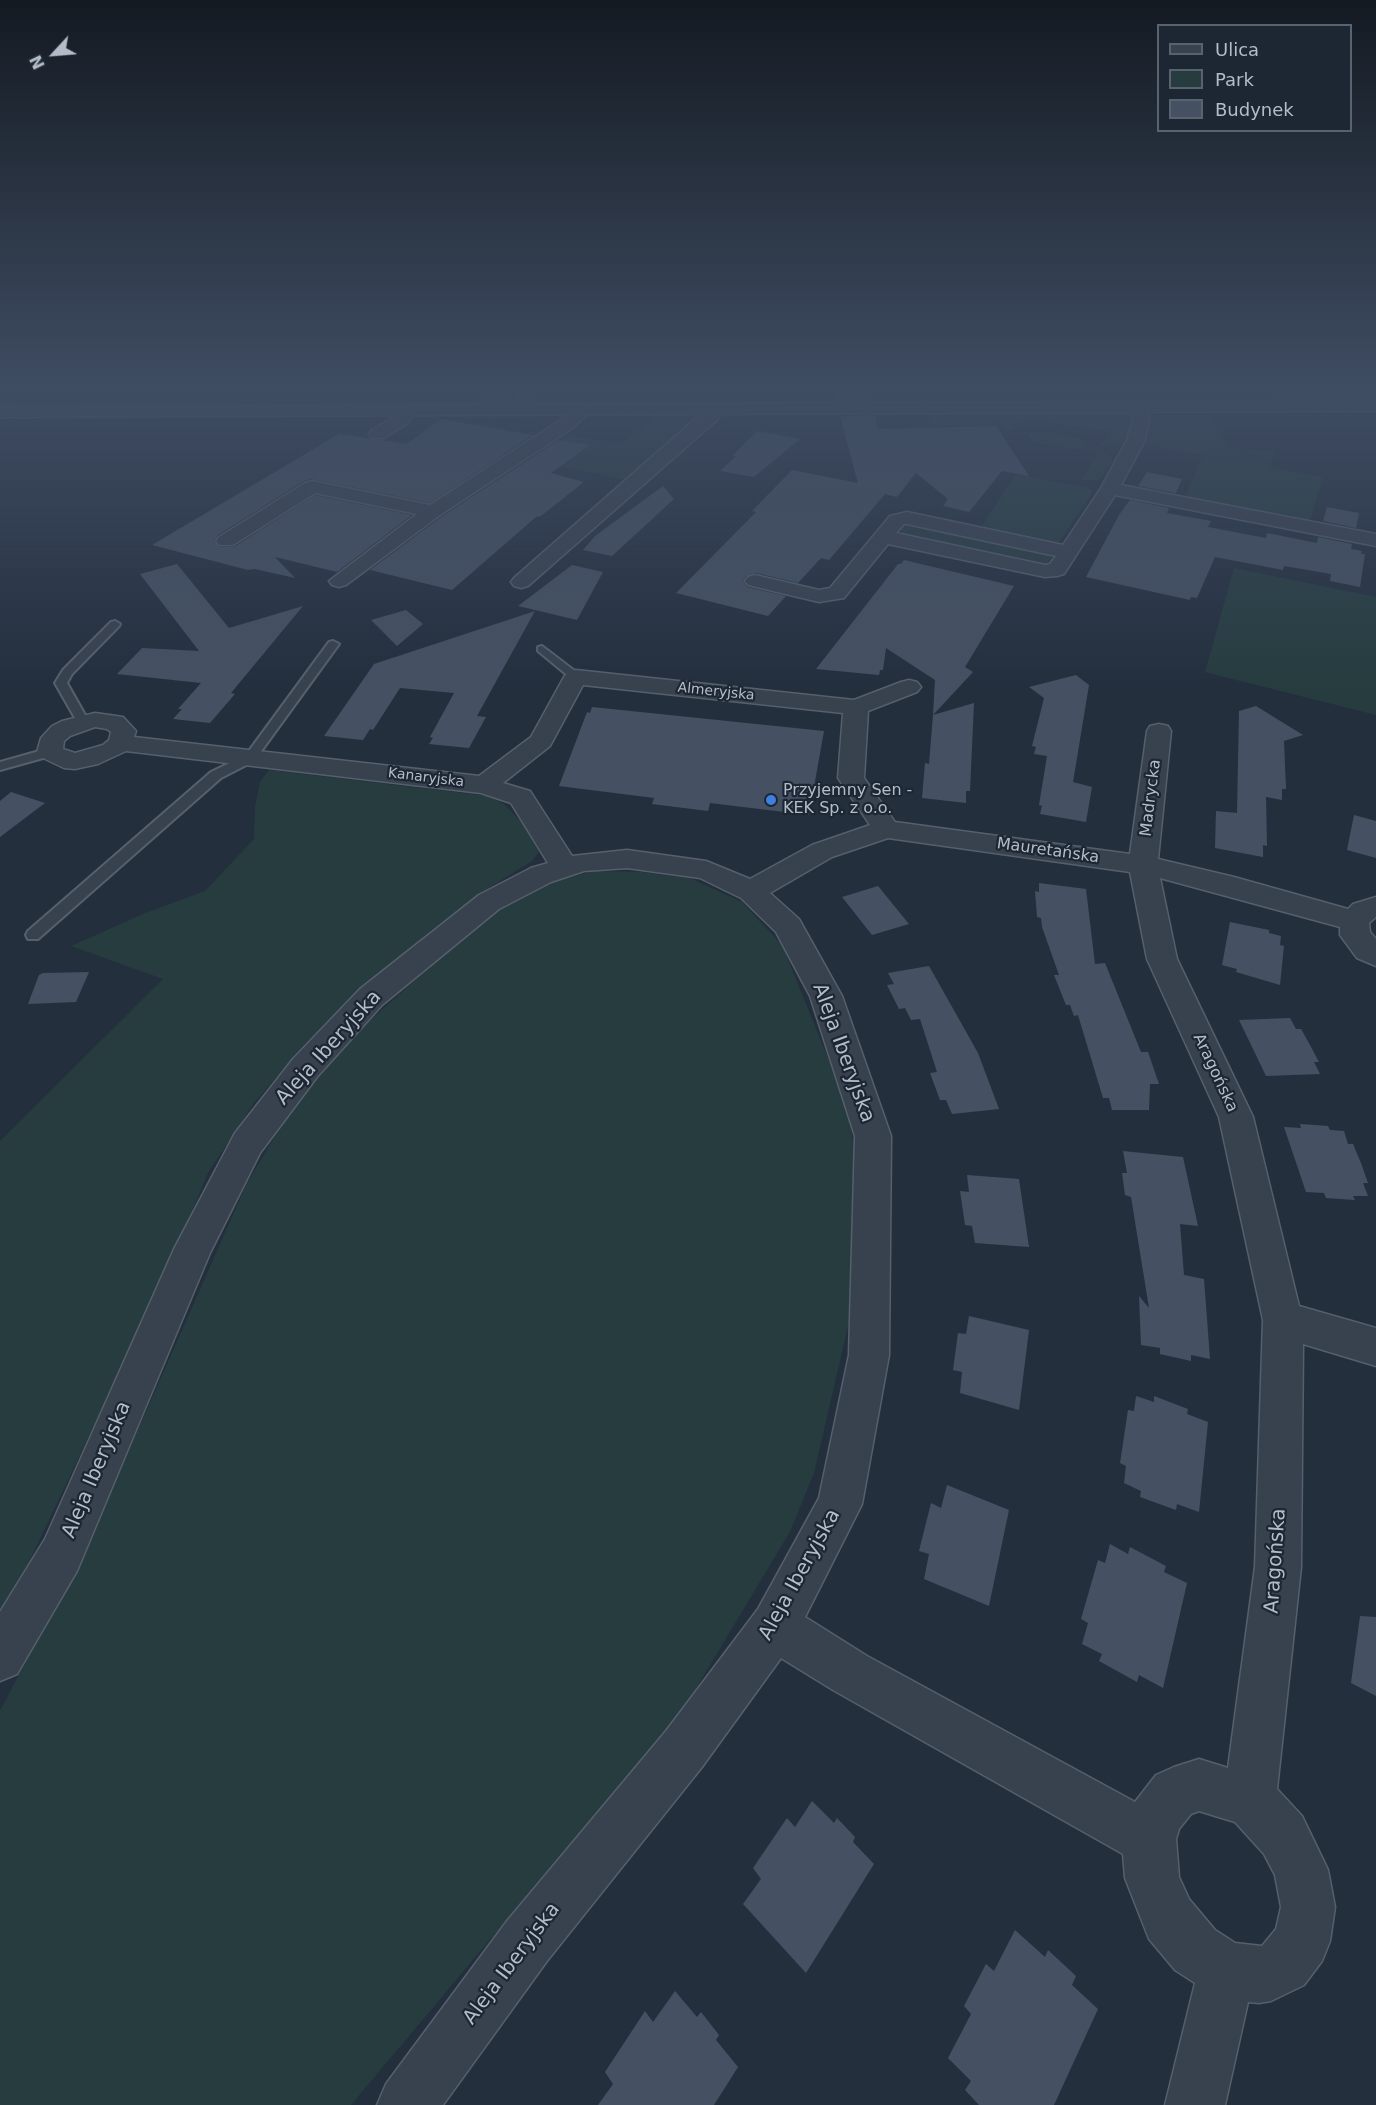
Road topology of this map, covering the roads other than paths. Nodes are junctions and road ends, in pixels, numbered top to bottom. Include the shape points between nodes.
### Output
1 (307, 490) edge
2 (328, 490) edge
3 (465, 490) edge
4 (626, 490) edge
5 (1109, 490) edge
6 (1121, 490) edge
7 (433, 511) junction
8 (1376, 540) edge
9 (226, 541) dead end
10 (339, 581) dead end
11 (755, 581) dead end
12 (521, 582) dead end
13 (115, 624) dead end
14 (333, 644) dead end
15 (542, 648) dead end
16 (576, 677) junction
17 (909, 687) dead end
18 (856, 707) junction
19 (83, 722) junction
20 (1159, 731) dead end
21 (120, 743) junction
22 (50, 752) junction
23 (250, 758) junction
24 (0, 766) edge
25 (484, 785) junction
26 (886, 829) junction
27 (1143, 865) junction
28 (564, 866) junction
29 (751, 891) junction
30 (1365, 914) edge
31 (33, 935) dead end
32 (1376, 955) edge
33 (1283, 1320) junction
34 (1376, 1347) edge
35 (775, 1626) junction
36 (0, 1657) edge
37 (1250, 1800) junction
38 (1149, 1839) junction
39 (1226, 1970) junction
40 (407, 2105) edge
41 (1195, 2105) edge

1 - 9 street
2 - 7 street
3 - 7 street
4 - 12 street
5 - 11 street via 1057,570 1045,572 885,537 837,594 819,596
6 - 8 street
7 - 10 street
13 - 19 lane via 61,683
14 - 23 lane
15 - 16 lane
16 - 18 street, Almeryjska
16 - 25 street via 541,741
17 - 18 street, Almeryjska
18 - 26 street via 851,777
19 - 21 street via 114,722 124,731
19 - 22 street via 53,738
20 - 27 street, Madrycka
21 - 22 street via 89,759 64,760
21 - 23 street, Kanaryjska
22 - 24 lane
23 - 25 street, Kanaryjska
23 - 31 lane via 216,775
25 - 28 street, Kanaryjska via 520,797
26 - 27 street, Mauretańska
26 - 29 street, Mauretańska via 822,851
27 - 30 street, Mauretańska
27 - 33 street, Aragońska via 1162,959 1236,1118
28 - 29 street, Aleja Iberyjska via 627,860 706,870
28 - 36 street, Aleja Iberyjska via 489,902 371,997 305,1068 247,1143 193,1249 61,1555
29 - 35 street, Aleja Iberyjska via 788,926 826,996 873,1136 868,1354 840,1504
30 - 32 street, Mauretańska via 1355,935
33 - 34 street
33 - 37 street, Aragońska via 1278,1567
35 - 38 street via 850,1673
35 - 40 street, Aleja Iberyjska via 684,1749 527,1941
37 - 38 street via 1199,1785 1174,1793 1157,1814
37 - 39 street via 1283,1835 1301,1870 1308,1907 1302,1941 1284,1965 1259,1975
38 - 39 street via 1152,1878 1169,1918 1195,1950
39 - 41 street

